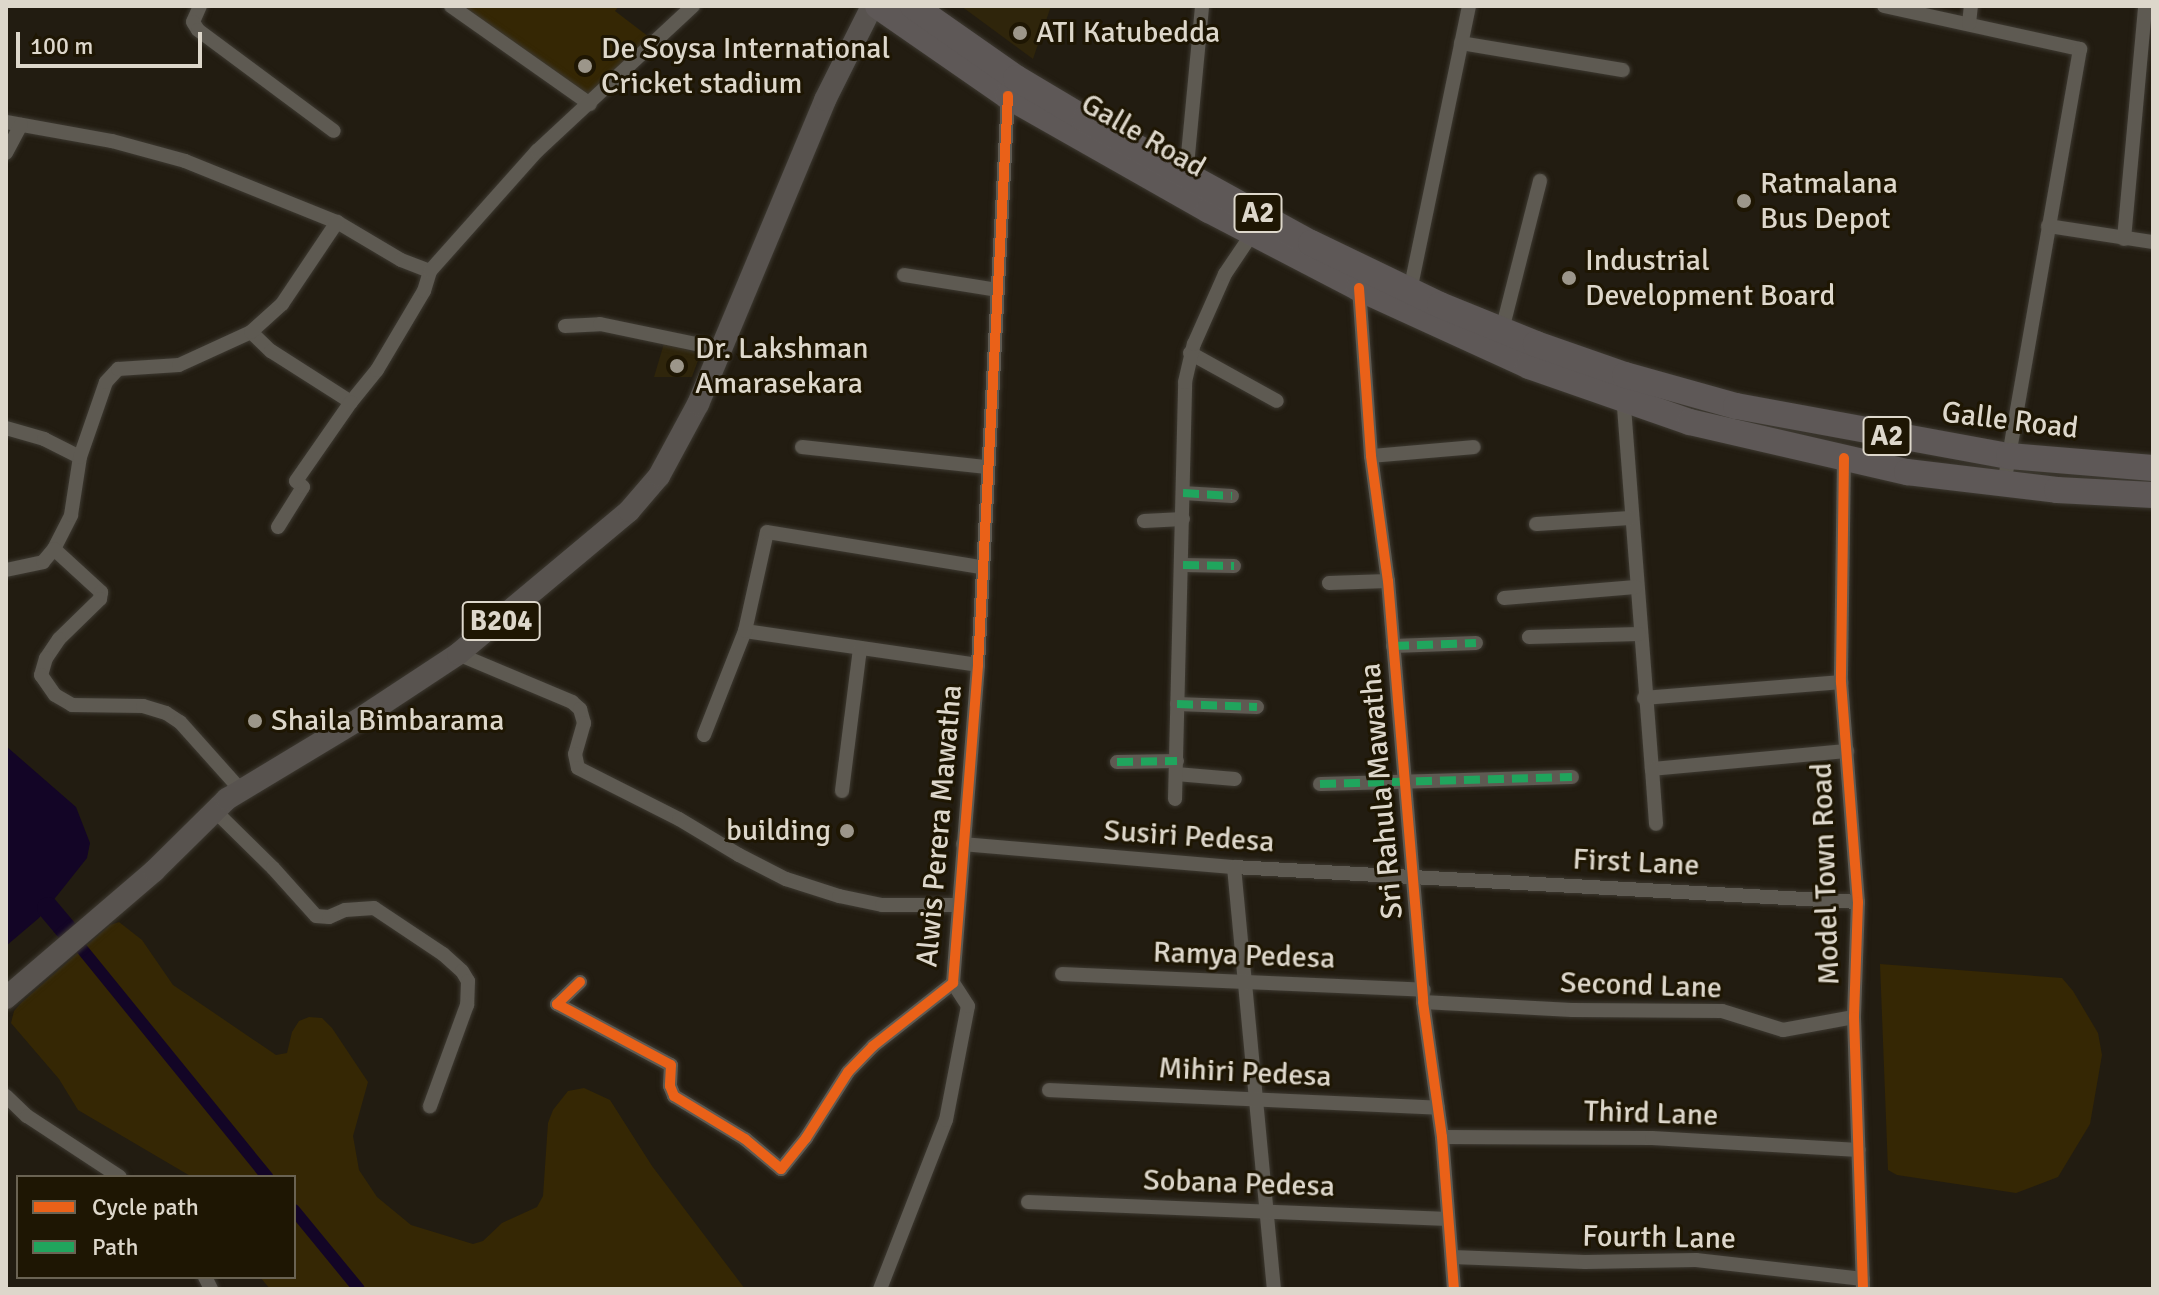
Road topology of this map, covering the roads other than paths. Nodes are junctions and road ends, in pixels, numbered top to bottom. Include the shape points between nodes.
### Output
1 (200, 6) edge
2 (451, 6) edge
3 (693, 6) edge
4 (875, 6) edge
5 (913, 6) edge
6 (1202, 6) edge
7 (1469, 6) edge
8 (1884, 6) edge
9 (1971, 6) edge
10 (2145, 6) edge
11 (1969, 24) junction
12 (1461, 43) junction
13 (1623, 70) dead end
14 (1008, 96) junction
15 (590, 104) junction
16 (6, 122) edge
17 (21, 125) junction
18 (334, 131) dead end
19 (6, 153) edge
20 (1540, 181) dead end
21 (1182, 182) junction
22 (337, 222) junction
23 (2048, 226) junction
24 (1252, 234) junction
25 (2124, 239) junction
26 (2153, 242) edge
27 (430, 271) junction
28 (904, 275) dead end
29 (1359, 288) junction
30 (998, 290) junction
31 (1410, 291) junction
32 (565, 326) dead end
33 (1502, 330) junction
34 (251, 332) junction
35 (720, 349) junction
36 (1190, 353) junction
37 (1624, 387) junction
38 (1277, 401) dead end
39 (351, 402) junction
40 (6, 428) edge
41 (802, 447) dead end
42 (1474, 447) dead end
43 (1371, 456) junction
44 (2009, 456) junction
45 (80, 457) junction
46 (1844, 458) junction
47 (987, 467) junction
48 (2153, 468) edge
49 (2004, 484) junction
50 (1183, 493) junction
51 (2153, 495) edge
52 (1232, 496) dead end
53 (1631, 518) junction
54 (1183, 519) junction
55 (1144, 521) dead end
56 (1536, 524) dead end
57 (278, 527) dead end
58 (54, 549) junction
59 (1183, 565) junction
60 (1234, 566) dead end
61 (980, 567) junction
62 (6, 570) edge
63 (1388, 581) junction
64 (1329, 583) dead end
65 (1636, 587) junction
66 (1504, 598) dead end
67 (745, 631) junction
68 (1639, 634) junction
69 (1529, 637) dead end
70 (1476, 643) dead end
71 (1393, 646) junction
72 (860, 648) junction
73 (458, 654) junction
74 (978, 665) junction
75 (1841, 682) junction
76 (1644, 698) junction
77 (1177, 704) junction
78 (1257, 707) dead end
79 (704, 735) dead end
80 (1847, 751) junction
81 (1117, 762) dead end
82 (1176, 767) junction
83 (1652, 769) junction
84 (1572, 777) dead end
85 (1235, 779) dead end
86 (1404, 781) junction
87 (1320, 784) dead end
88 (240, 789) junction
89 (842, 791) dead end
90 (1175, 799) dead end
91 (214, 810) junction
92 (1656, 824) dead end
93 (963, 844) junction
94 (1234, 867) junction
95 (1412, 877) junction
96 (1858, 902) junction
97 (957, 905) junction
98 (1062, 974) dead end
99 (1245, 981) junction
100 (580, 982) dead end
101 (953, 983) junction
102 (1424, 996) junction
103 (6, 998) edge
104 (1854, 1017) junction
105 (1049, 1090) dead end
106 (6, 1096) edge
107 (1254, 1099) junction
108 (430, 1106) dead end
109 (1438, 1108) junction
110 (1442, 1137) junction
111 (1859, 1150) junction
112 (117, 1175) edge
113 (1028, 1202) dead end
114 (1266, 1210) junction
115 (1448, 1219) junction
116 (1452, 1257) junction
117 (1863, 1284) edge
118 (880, 1289) edge
119 (1274, 1289) edge
120 (1454, 1289) edge

1 - 18 street via 193,22 198,30
2 - 15 street
3 - 15 street
4 - 14 highway, Galle Road / A2
4 - 35 main road, B204 via 825,100
5 - 21 highway, A2
6 - 21 street
7 - 12 street
8 - 11 street
9 - 11 street
10 - 25 street
11 - 23 street via 2080,49
12 - 13 street
12 - 31 street
14 - 21 highway, Galle Road / A2
14 - 30 street, Alwis Perera Mawatha
15 - 27 street via 537,151
16 - 17 street
17 - 19 street
17 - 22 street via 185,161
20 - 33 street
21 - 24 highway, Galle Road / A2
21 - 31 highway, A2
22 - 27 street
22 - 34 street via 282,304
23 - 25 street
23 - 44 street
24 - 29 highway, Galle Road / A2
24 - 36 street via 1225,274
25 - 26 street
27 - 39 street via 424,291 377,370
28 - 30 street
29 - 37 highway, Galle Road / A2 via 1529,366
29 - 43 street, Sri Rahula Mawatha
30 - 47 street, Alwis Perera Mawatha
31 - 33 highway, A2
32 - 35 street via 600,324
33 - 37 highway, A2
34 - 39 street via 271,351
34 - 45 street via 179,365 118,369 106,382
35 - 73 main road, B204 via 673,452 629,511
36 - 38 street
36 - 50 street
37 - 44 highway, Galle Road / A2
37 - 46 highway, Galle Road / A2 via 1690,422
37 - 53 street
39 - 57 street via 296,481 303,487
40 - 45 street
41 - 47 street
42 - 43 street
43 - 63 street, Sri Rahula Mawatha
44 - 48 highway, Galle Road / A2
44 - 49 street
45 - 58 street via 71,515
46 - 49 highway, Galle Road / A2
46 - 75 street, Model Town Road
47 - 61 street, Alwis Perera Mawatha
49 - 51 highway, Galle Road / A2
50 - 52 street
50 - 54 street
53 - 56 street
53 - 65 street
54 - 55 street
54 - 59 street
58 - 62 street via 43,562
58 - 88 street via 101,592 46,658 41,675 55,695 72,705 143,706 166,713
59 - 60 street
59 - 77 street
61 - 67 street via 767,532
61 - 74 street, Alwis Perera Mawatha
63 - 64 street
63 - 71 street, Sri Rahula Mawatha
65 - 66 street
65 - 68 street
67 - 72 street
67 - 79 street
68 - 69 street
68 - 76 street
70 - 71 street
71 - 86 street, Sri Rahula Mawatha
72 - 74 street
72 - 89 street
73 - 88 main road, B204
73 - 97 street via 572,702 584,723 575,754 578,768 762,867 811,889 858,901
74 - 93 street, Alwis Perera Mawatha
75 - 76 street
75 - 80 street, Model Town Road
76 - 83 street
77 - 78 street
77 - 82 street
80 - 83 street
80 - 96 street, Model Town Road
81 - 82 street
82 - 85 street
82 - 90 street
83 - 92 street
84 - 86 street
86 - 87 street
86 - 95 street, Sri Rahula Mawatha
88 - 91 main road, B204
91 - 103 main road, B204 via 154,871
91 - 108 street via 316,916 374,908 462,971 468,981 467,1005
93 - 94 street, Susiri Pedesa
93 - 97 street, Alwis Perera Mawatha
94 - 95 street, Susiri Pedesa
94 - 99 street
95 - 96 street, First Lane
95 - 102 street, Sri Rahula Mawatha
96 - 104 street, Model Town Road
97 - 101 street, Alwis Perera Mawatha
98 - 99 street, Ramya Pedesa
99 - 102 street, Ramya Pedesa
99 - 107 street
100 - 101 street, Alwis Perera Mawatha via 557,1004 671,1065 674,1096 745,1139 781,1169 848,1072
101 - 118 street via 968,1006 946,1120
102 - 104 street, Second Lane via 1572,1010 1722,1011 1783,1030
102 - 109 street, Sri Rahula Mawatha
104 - 111 street, Model Town Road
105 - 107 street, Mihiri Pedesa
106 - 112 street via 27,1116
107 - 109 street, Mihiri Pedesa
107 - 114 street
109 - 110 street, Sri Rahula Mawatha
110 - 111 street, Third Lane via 1652,1138
110 - 115 street, Sri Rahula Mawatha
111 - 117 street, Model Town Road
113 - 114 street, Sobana Pedesa
114 - 115 street, Sobana Pedesa
114 - 119 street
115 - 116 street, Sri Rahula Mawatha
116 - 117 street, Fourth Lane via 1696,1260
116 - 120 street, Sri Rahula Mawatha

